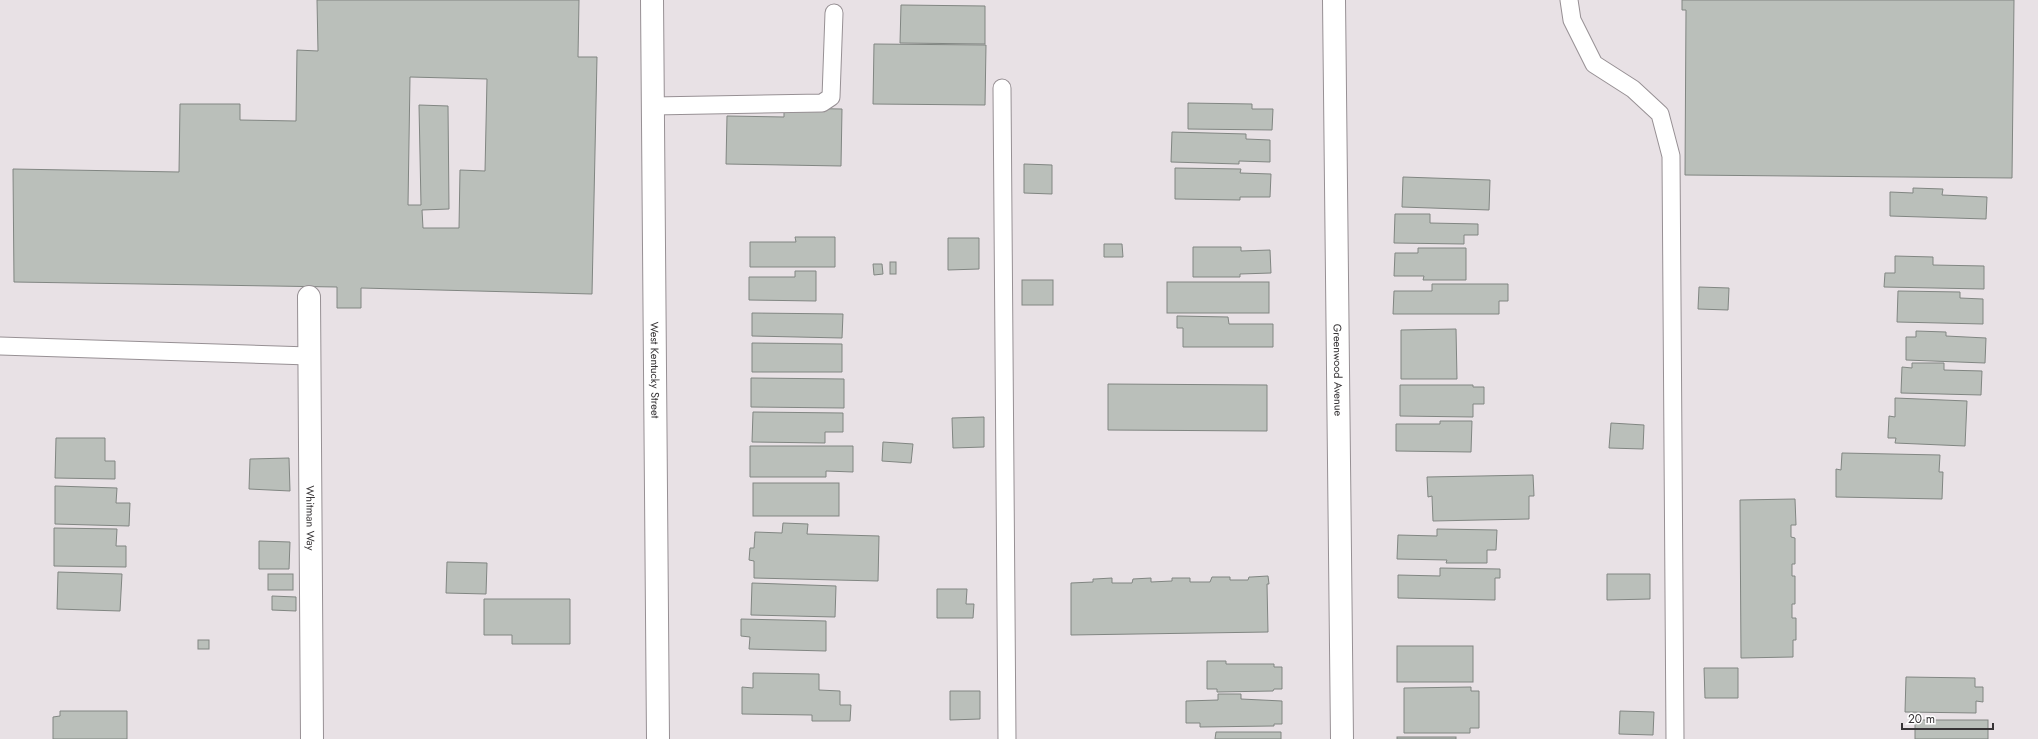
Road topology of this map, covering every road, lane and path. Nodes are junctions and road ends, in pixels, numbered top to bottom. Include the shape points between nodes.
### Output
1 (652, 0) edge
2 (1334, 0) edge
3 (1569, 0) edge
4 (834, 13) dead end
5 (1002, 88) dead end
6 (653, 106) junction
7 (309, 297) dead end
8 (0, 346) edge
9 (309, 356) junction
10 (312, 739) edge
11 (658, 739) edge
12 (1007, 739) edge
13 (1342, 739) edge
14 (1675, 739) edge

1 - 6 street, West Kentucky Street
2 - 13 street, Greenwood Avenue
3 - 14 lane via 1572,20 1594,64 1633,89 1660,114 1671,156
4 - 6 lane via 831,97 822,103
5 - 12 lane
6 - 11 street, West Kentucky Street
7 - 9 street, Whitman Way
8 - 9 lane
9 - 10 street, Whitman Way

